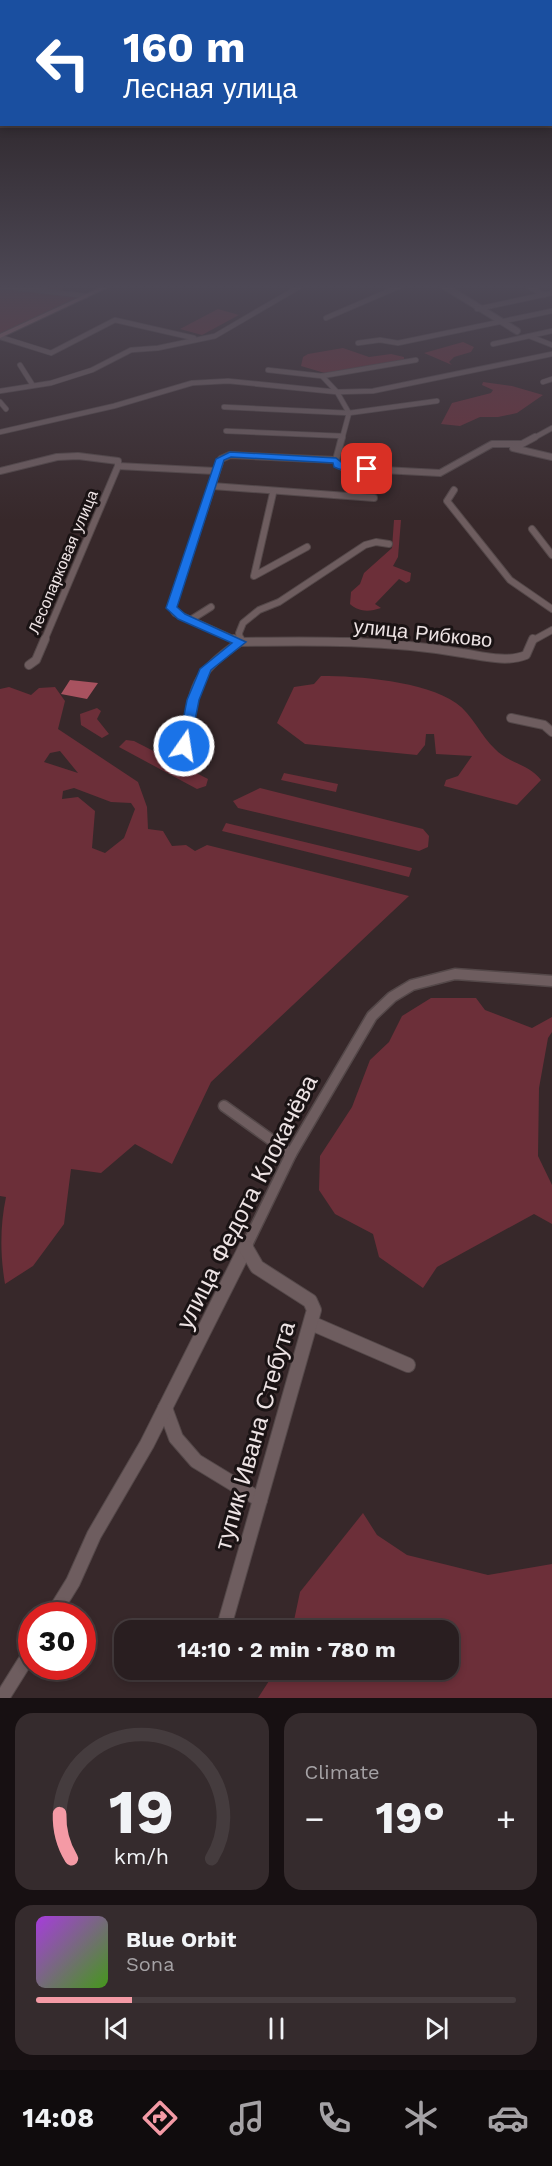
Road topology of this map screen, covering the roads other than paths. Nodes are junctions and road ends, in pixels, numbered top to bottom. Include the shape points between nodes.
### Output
1 (105, 363) edge
2 (397, 363) edge
3 (510, 363) edge
4 (20, 365) dead end
5 (268, 370) dead end
6 (322, 376) junction
7 (552, 380) edge
8 (543, 382) dead end
9 (32, 384) junction
10 (0, 391) edge
11 (337, 392) junction
12 (437, 401) dead end
13 (0, 402) edge
14 (224, 407) dead end
15 (6, 410) dead end
16 (348, 413) junction
17 (552, 428) edge
18 (226, 431) dead end
19 (0, 432) edge
20 (343, 436) junction
21 (502, 445) junction
22 (552, 457) edge
23 (336, 460) junction
24 (118, 466) junction
25 (0, 471) edge
26 (214, 471) junction
27 (212, 486) junction
28 (454, 490) dead end
29 (273, 493) junction
30 (374, 498) dead end
31 (532, 529) dead end
32 (389, 544) dead end
33 (307, 547) dead end
34 (552, 555) edge
35 (211, 607) dead end
36 (552, 609) edge
37 (192, 619) junction
38 (552, 630) edge
39 (240, 642) junction
40 (29, 665) dead end
41 (511, 718) dead end
42 (552, 732) edge
43 (184, 746) dead end
44 (552, 981) edge
45 (224, 1106) dead end
46 (291, 1154) junction
47 (246, 1248) junction
48 (312, 1323) junction
49 (408, 1365) dead end
50 (165, 1408) junction
51 (260, 1500) junction
52 (60, 1602) edge
53 (225, 1620) edge
54 (18, 1672) edge
55 (2, 1698) edge

1 - 9 street via 51,383
2 - 6 street
3 - 11 street via 417,384
4 - 9 street
5 - 6 street
6 - 11 street
7 - 8 street
9 - 10 street
11 - 16 street
11 - 19 street via 228,381 192,382 114,406
12 - 16 street
13 - 15 street
14 - 16 street
16 - 20 street
17 - 21 street via 522,444
18 - 20 street
20 - 23 street
21 - 22 street
21 - 23 street via 492,444 440,473 344,468
23 - 26 street via 230,455 221,459
24 - 25 street via 118,461 78,456
24 - 26 street
24 - 40 street, Лесопарковая улица via 36,660
26 - 27 street
27 - 29 street
27 - 37 street via 172,608
28 - 36 street via 447,501 510,580 542,606
29 - 30 street
29 - 33 street via 254,576
31 - 34 street
32 - 39 street via 364,545 318,578 260,610 243,624
35 - 37 street
37 - 39 street
38 - 39 street, улица Рибково via 533,638 526,655 519,658 352,640
39 - 43 street via 206,669 193,700
41 - 42 street via 544,725
44 - 46 street, улица Федота Клокачёва via 464,973 435,975 400,990 372,1016
45 - 46 street
46 - 47 street, улица Федота Клокачёва
47 - 48 street, тупик Ивана Стебута via 257,1267 310,1300 314,1310
47 - 50 street, улица Федота Клокачёва
48 - 49 street
48 - 51 street, тупик Ивана Стебута
50 - 51 street via 176,1438 196,1461
50 - 52 street, улица Федота Клокачёва
51 - 53 street, тупик Ивана Стебута
54 - 55 street

